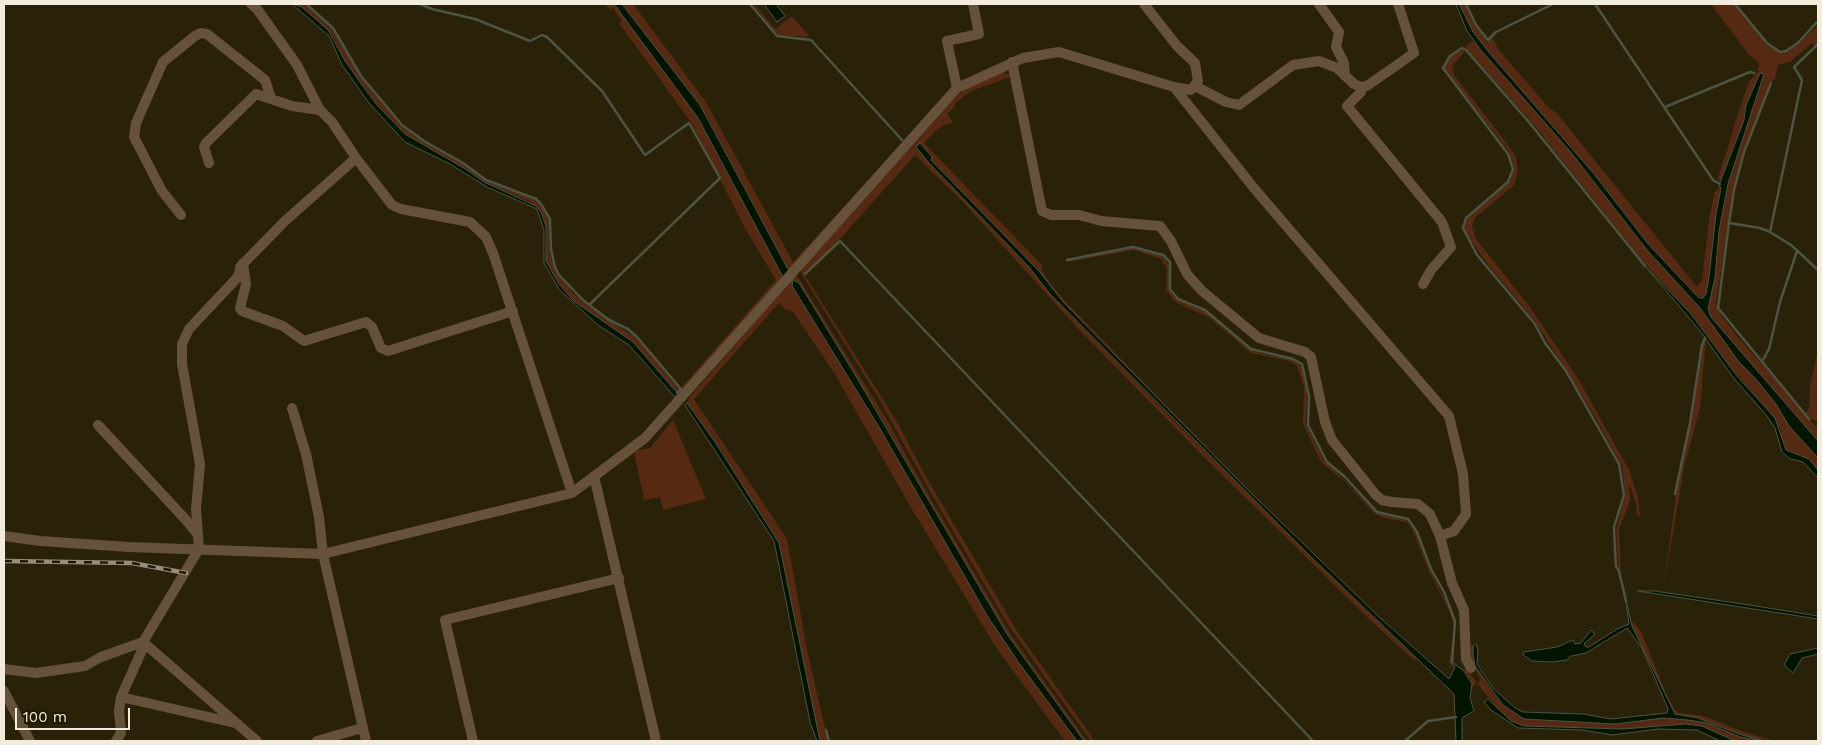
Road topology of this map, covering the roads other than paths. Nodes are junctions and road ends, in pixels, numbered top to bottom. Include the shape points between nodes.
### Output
1 (251, 4) edge
2 (973, 4) edge
3 (1144, 4) edge
4 (1319, 4) edge
5 (1398, 4) edge
6 (1012, 62) junction
7 (1345, 76) junction
8 (1196, 86) junction
9 (1361, 87) junction
10 (956, 88) junction
11 (1174, 88) junction
12 (271, 98) junction
13 (320, 110) junction
14 (356, 158) junction
15 (209, 163) dead end
16 (180, 215) dead end
17 (243, 263) junction
18 (230, 276) dead end
19 (1423, 284) dead end
20 (513, 312) junction
21 (292, 408) dead end
22 (98, 425) dead end
23 (594, 476) junction
24 (572, 492) junction
25 (198, 535) junction
26 (4, 536) edge
27 (1440, 536) junction
28 (199, 549) junction
29 (323, 554) junction
30 (619, 578) junction
31 (143, 642) junction
32 (1471, 668) dead end
33 (4, 669) edge
34 (4, 691) edge
35 (121, 697) junction
36 (237, 723) junction
37 (362, 728) junction
38 (30, 741) edge
39 (116, 741) edge
40 (256, 741) edge
41 (317, 741) edge
42 (366, 741) edge
43 (473, 741) edge
44 (656, 741) edge

1 - 13 street via 297,65
2 - 10 street via 980,34 947,41
3 - 8 street via 1194,63 1198,74
4 - 7 street via 1339,32 1336,47 1344,63
5 - 9 street via 1414,53
6 - 10 street
6 - 11 street via 1059,52
6 - 27 street via 1042,211 1051,215 1078,215 1101,221 1160,226 1165,230 1187,274 1208,296 1259,338 1305,352 1311,357 1332,440 1376,495 1382,500 1408,502 1425,508
7 - 8 street via 1328,63 1292,65 1239,106
7 - 9 street
8 - 11 street via 1186,91
9 - 19 street via 1361,92 1347,106 1442,222 1451,247
10 - 23 street via 645,438
11 - 27 street via 1253,187 1449,416 1463,474 1466,514 1454,531
12 - 13 street via 292,106
12 - 15 street via 256,94 206,143
12 - 16 street via 264,80 207,34 195,36 162,62 136,123 134,137 162,191
13 - 14 street
14 - 17 street
14 - 20 street via 392,205 470,222 480,229 490,244
17 - 18 street
17 - 20 street via 246,284 242,311 283,326 304,341 366,322 372,327 381,348 388,351
17 - 25 street via 237,278 190,329 182,344 182,364 200,464 196,510
20 - 24 street
21 - 29 street via 306,454
22 - 25 street
23 - 24 street
23 - 30 street
24 - 29 street
25 - 28 street
26 - 28 street via 50,542
27 - 32 street via 1452,583 1464,610 1466,660
28 - 29 street
28 - 31 street
29 - 37 street
30 - 43 street via 445,620
30 - 44 street
31 - 33 street via 85,666 36,673
31 - 35 street
31 - 36 street
34 - 38 street
35 - 36 street
35 - 39 street via 118,711 120,733
36 - 40 street
37 - 41 street
37 - 42 street

